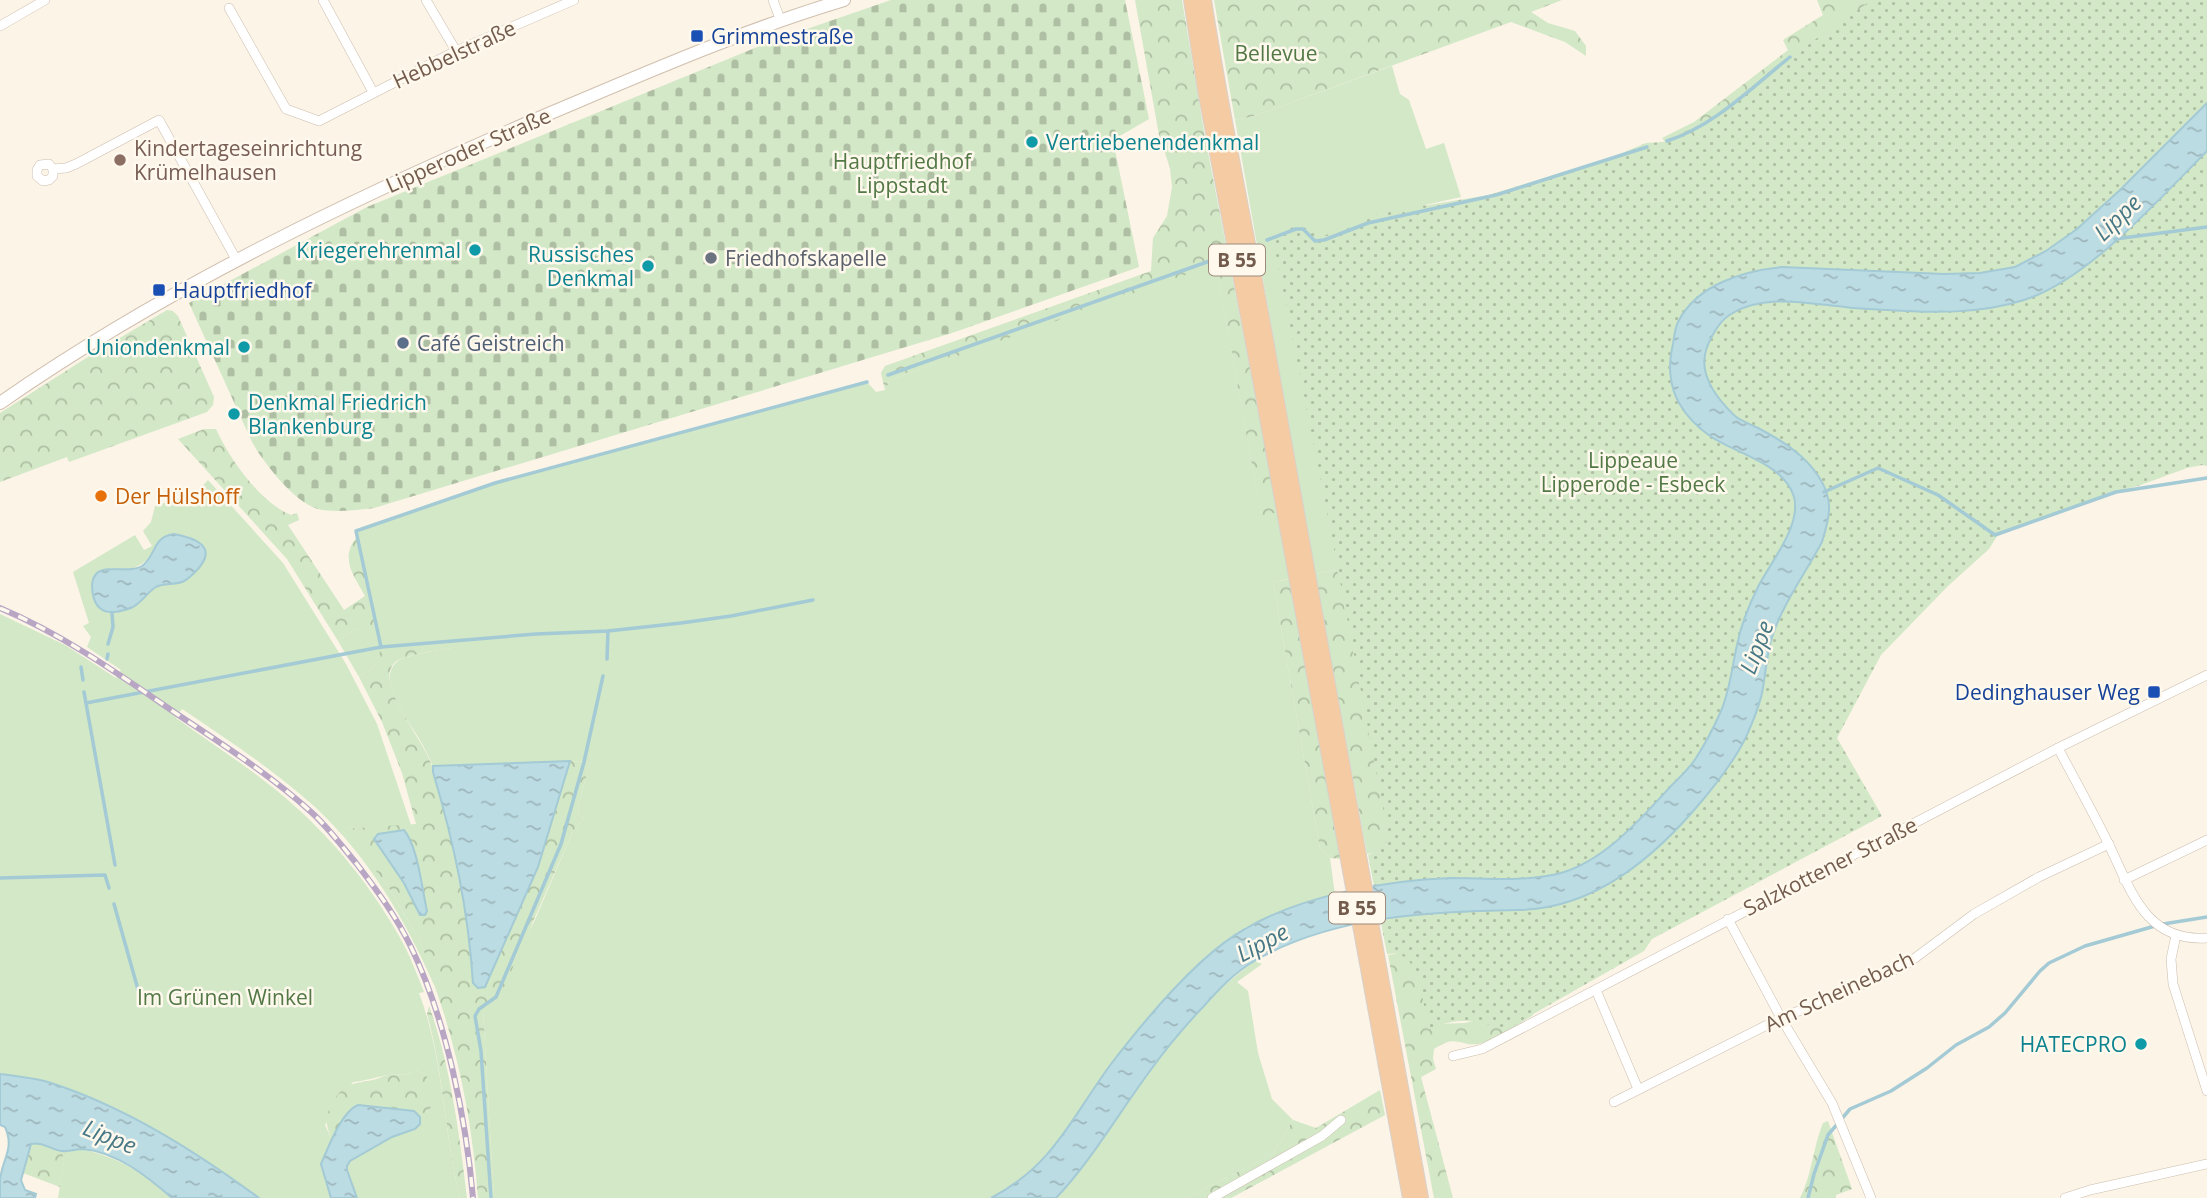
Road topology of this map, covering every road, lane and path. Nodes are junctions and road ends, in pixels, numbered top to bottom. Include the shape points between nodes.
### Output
1 (45, 0) edge
2 (323, 0) edge
3 (426, 0) edge
4 (574, 0) edge
5 (774, 0) edge
6 (845, 0) edge
7 (1191, 0) edge
8 (1204, 0) edge
9 (229, 8) dead end
10 (780, 19) junction
11 (0, 26) edge
12 (456, 51) junction
13 (1211, 89) junction
14 (373, 93) junction
15 (53, 169) dead end
16 (237, 261) junction
17 (0, 403) edge
18 (2207, 675) edge
19 (2058, 748) junction
20 (2207, 841) edge
21 (2109, 844) junction
22 (2124, 880) junction
23 (1728, 919) junction
24 (2176, 935) junction
25 (2207, 938) edge
26 (1377, 984) junction
27 (1596, 990) junction
28 (1781, 1018) junction
29 (1453, 1056) dead end
30 (1638, 1089) junction
31 (2207, 1091) edge
32 (1615, 1102) dead end
33 (1341, 1120) dead end
34 (2207, 1164) edge
35 (1212, 1198) edge
36 (1410, 1198) edge
37 (1421, 1198) edge
38 (1871, 1198) edge
39 (2066, 1198) edge

1 - 11 street
2 - 14 street, Hebbelstraße
3 - 12 street
4 - 12 street, Hebbelstraße
5 - 10 street
6 - 10 main road, Lipperoder Straße
7 - 13 highway, B 55
8 - 13 highway, B 55
9 - 14 street, Hebbelstraße via 286,109 319,121
10 - 16 main road, Lipperoder Straße via 434,163
12 - 14 street, Hebbelstraße
13 - 26 highway, B 55
15 - 16 street via 76,164 159,120
16 - 17 main road, Lipperoder Straße via 120,326
18 - 19 street, Salzkottener Straße
19 - 21 street
19 - 23 street, Salzkottener Straße
20 - 22 street
21 - 22 street
21 - 28 street, Am Scheinebach via 1973,914 1907,964
22 - 24 street via 2150,919
23 - 27 street, Salzkottener Straße
23 - 28 street
24 - 25 street
24 - 31 street via 2171,959 2173,985
26 - 36 highway, B 55
26 - 37 highway, B 55
27 - 29 street, Salzkottener Straße via 1482,1049
27 - 30 street
28 - 30 street, Am Scheinebach
28 - 38 street via 1832,1103
30 - 32 street, Am Scheinebach
33 - 35 street via 1322,1136
34 - 39 street

